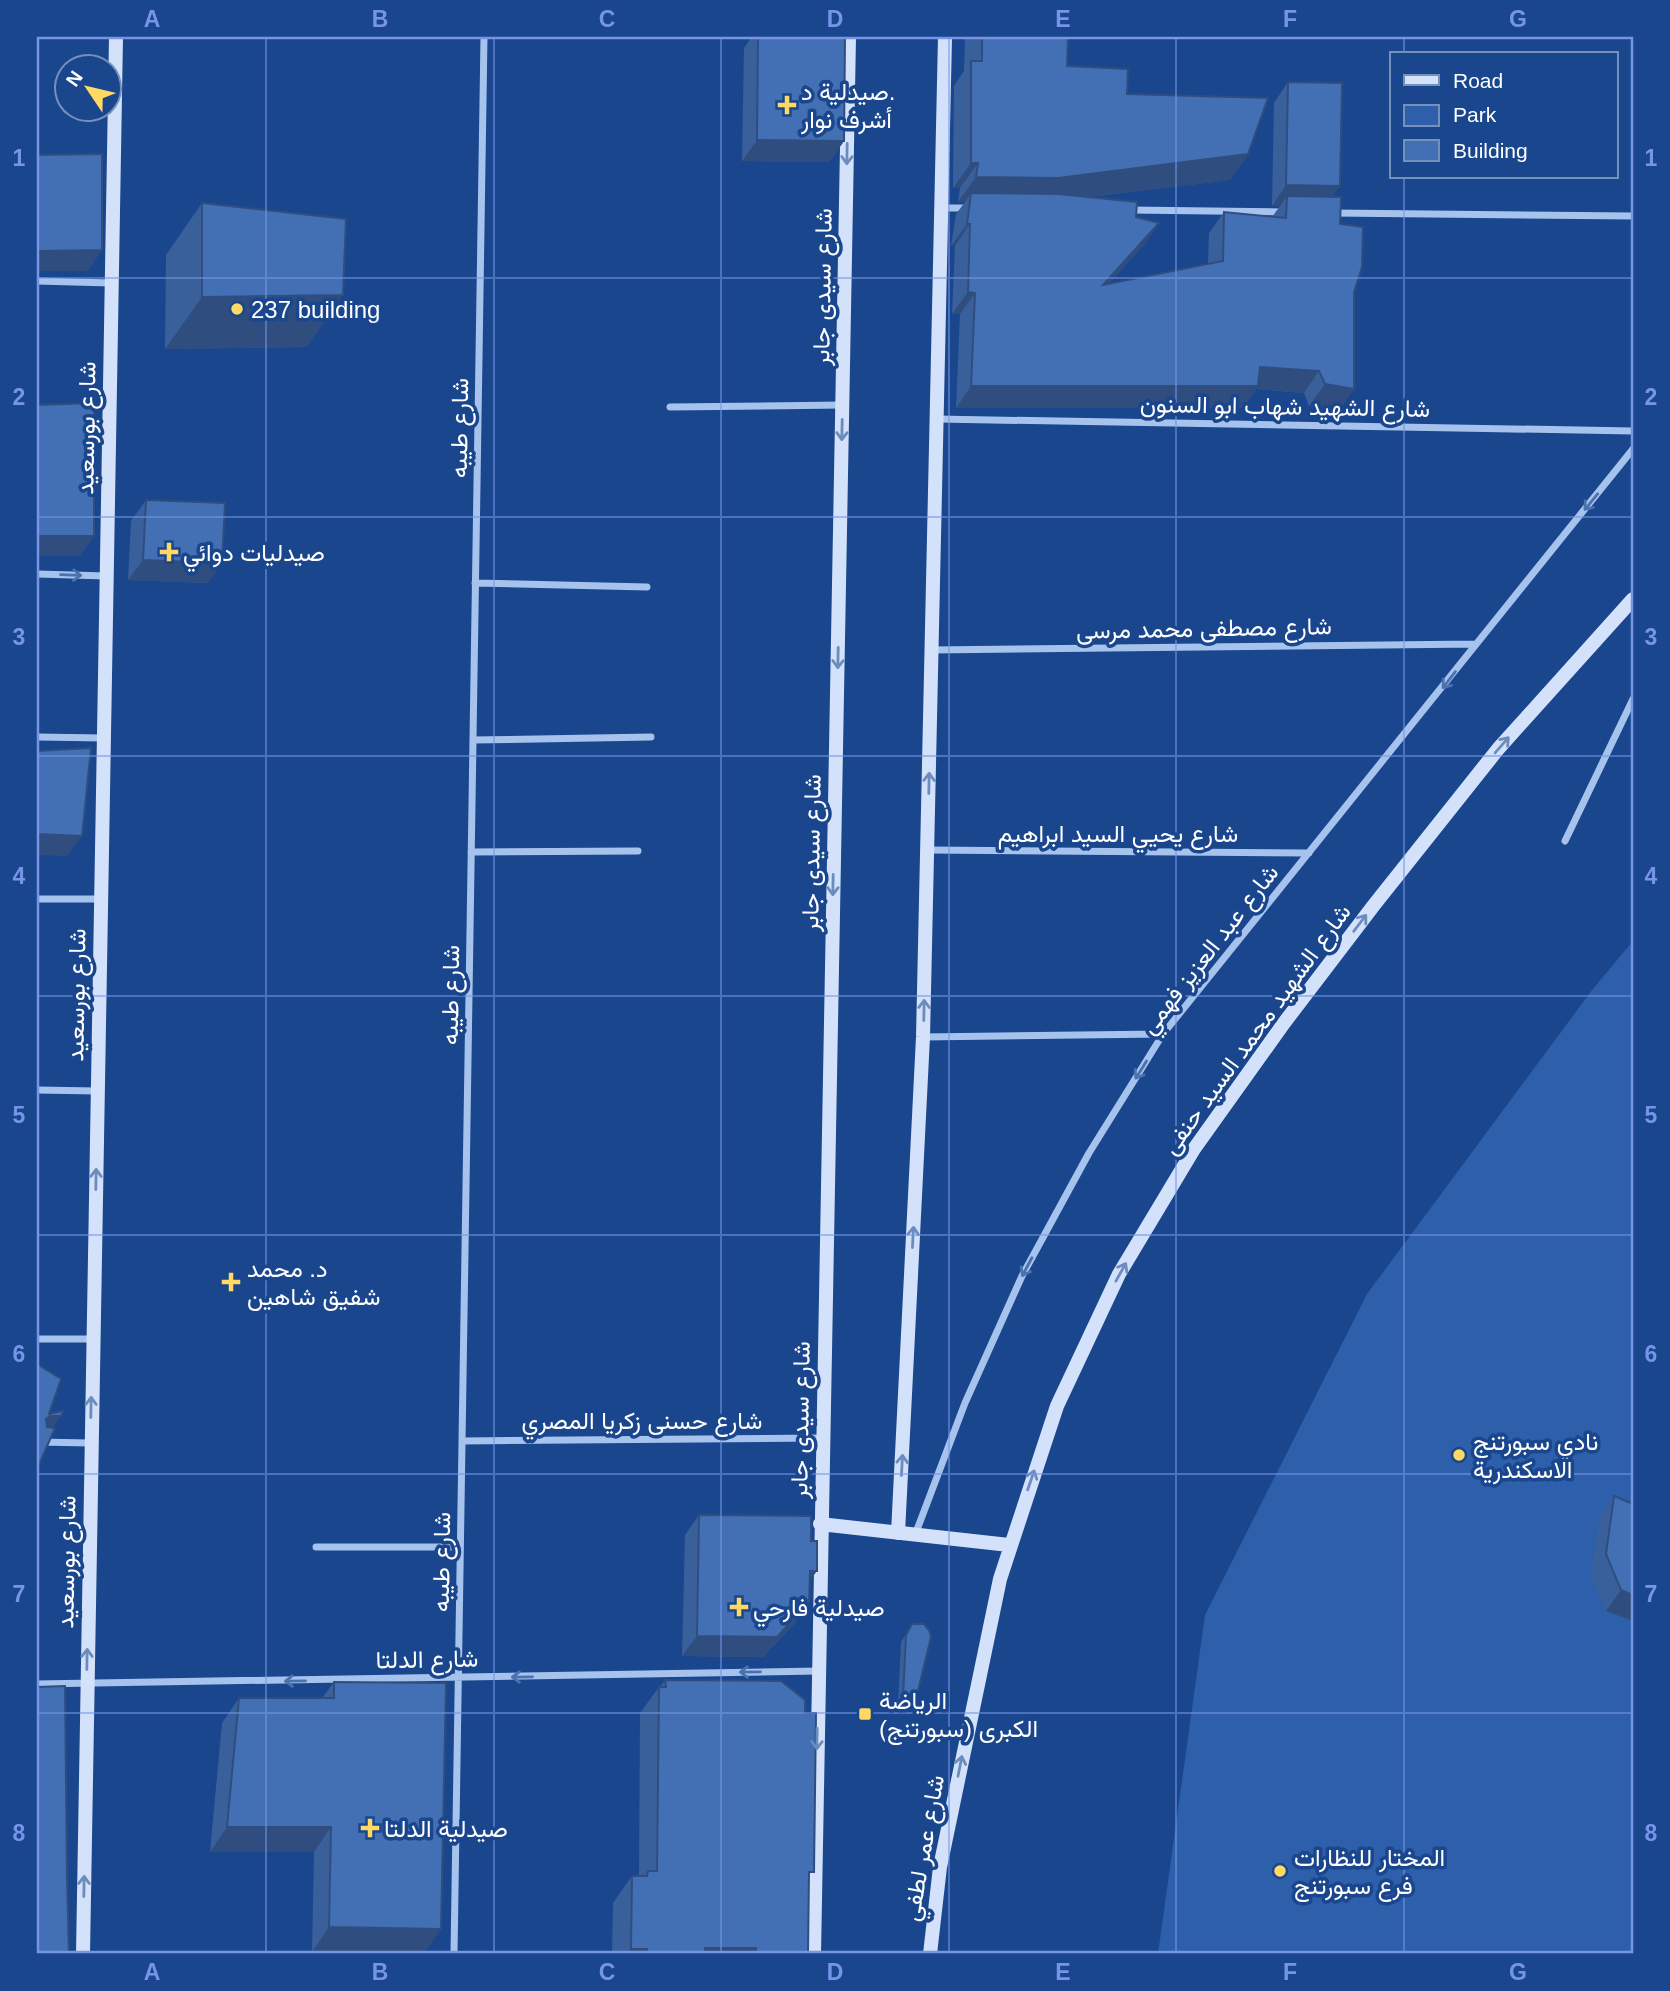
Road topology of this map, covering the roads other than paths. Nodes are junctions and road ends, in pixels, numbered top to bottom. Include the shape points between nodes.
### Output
1 (116, 37) edge
2 (484, 37) edge
3 (849, 37) edge
4 (945, 37) edge
5 (941, 208) junction
6 (983, 209) edge
7 (1121, 210) edge
8 (1287, 212) edge
9 (1329, 212) edge
10 (1633, 216) edge
11 (37, 281) edge
12 (111, 283) junction
13 (843, 405) junction
14 (670, 407) dead end
15 (937, 419) junction
16 (1633, 431) edge
17 (1633, 449) edge
18 (37, 574) edge
19 (106, 576) junction
20 (475, 583) junction
21 (647, 587) dead end
22 (1633, 598) edge
23 (1476, 644) junction
24 (932, 650) junction
25 (1633, 699) edge
26 (37, 737) edge
27 (651, 737) dead end
28 (103, 738) junction
29 (473, 740) junction
30 (1565, 841) dead end
31 (928, 850) junction
32 (638, 851) dead end
33 (471, 852) junction
34 (1309, 853) junction
35 (37, 899) edge
36 (100, 899) junction
37 (1163, 1034) junction
38 (923, 1037) junction
39 (37, 1090) edge
40 (97, 1091) junction
41 (37, 1339) edge
42 (93, 1339) junction
43 (822, 1438) junction
44 (463, 1441) junction
45 (37, 1443) edge
46 (90, 1443) junction
47 (820, 1524) junction
48 (898, 1533) junction
49 (915, 1535) junction
50 (1009, 1545) junction
51 (316, 1547) dead end
52 (460, 1547) junction
53 (818, 1671) junction
54 (458, 1678) junction
55 (37, 1684) edge
56 (86, 1685) junction
57 (83, 1954) edge
58 (454, 1954) edge
59 (814, 1954) edge
60 (930, 1954) edge

1 - 12 street, شارع بورسعيد via 107,166
2 - 20 street, شارع طيبه
3 -> 13 street, شارع سيدى جابر
4 - 5 street
5 - 6 street
5 - 15 street
7 - 8 street
9 - 10 street
11 - 12 street
12 - 19 street, شارع بورسعيد
13 - 14 street
13 -> 43 street, شارع سيدى جابر
15 - 16 street, شارع الشهيد شهاب ابو السنون
15 - 24 street
17 -> 23 street, شارع عبد العزيز فهمي
18 -> 19 street
19 - 28 street, شارع بورسعيد
20 - 21 street
20 - 29 street, شارع طيبه
50 -> 22 street, شارع الشهيد محمد السيد حنفى via 1062,1394 1119,1274 1194,1149 1292,1012 1476,775
23 - 24 street, شارع مصطفى محمد مرسى
23 -> 34 street, شارع عبد العزيز فهمي
31 -> 24 street
25 - 30 street
26 - 28 street
27 - 29 street
28 - 36 street, شارع بورسعيد
29 - 33 street, شارع طيبه
31 - 34 street, شارع يحيي السيد ابراهيم
38 -> 31 street
32 - 33 street
33 - 44 street, شارع طيبه
34 - 37 street, شارع عبد العزيز فهمي
35 - 36 street
36 - 40 street, شارع بورسعيد
37 - 38 street
37 -> 49 street, شارع عبد العزيز فهمي via 1089,1153 1023,1276 965,1403
48 -> 38 street
39 - 40 street
42 -> 40 street, شارع بورسعيد
41 - 42 street
46 -> 42 street, شارع بورسعيد
43 - 44 street, شارع حسنى زكريا المصري
43 - 47 street, شارع سيدى جابر
44 - 52 street, شارع طيبه
45 - 46 street
56 -> 46 street, شارع بورسعيد
47 - 48 street
47 - 53 street, شارع سيدى جابر
48 - 49 street
49 - 50 street
60 -> 50 street, شارع عمر لطفي via 943,1854
51 - 52 street
52 - 54 street, شارع طيبه
53 -> 54 street, شارع الدلتا
53 -> 59 street
54 -> 56 street, شارع الدلتا
54 - 58 street, شارع طيبه
55 - 56 street, شارع الدلتا
57 -> 56 street, شارع بورسعيد

